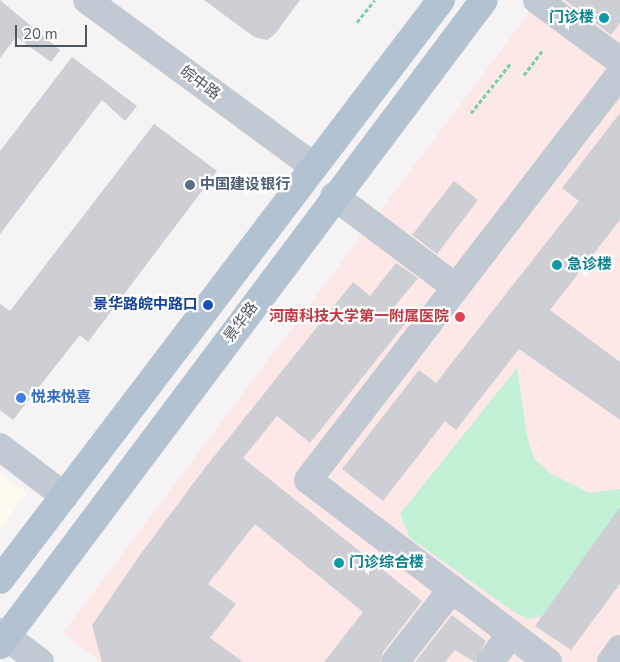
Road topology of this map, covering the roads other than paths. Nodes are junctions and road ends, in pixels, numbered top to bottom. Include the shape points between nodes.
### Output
1 (87, 0) edge
2 (441, 0) edge
3 (484, 0) edge
4 (537, 0) edge
5 (620, 61) edge
6 (620, 74) edge
7 (313, 166) junction
8 (334, 196) junction
9 (455, 287) junction
10 (0, 447) edge
11 (64, 496) junction
12 (0, 580) edge
13 (452, 589) junction
14 (511, 634) junction
15 (2, 638) edge
16 (620, 649) edge
17 (40, 662) edge
18 (395, 662) edge
19 (490, 662) edge
20 (548, 662) edge
21 (610, 662) edge

1 - 7 street, 皖中路
2 - 7 main road
3 - 8 main road, 景华路
4 - 5 street
6 - 9 street
7 - 11 main road
8 - 9 street
8 - 15 main road, 景华路
9 - 13 street via 308,480
10 - 11 street
11 - 12 main road
13 - 14 street
13 - 18 street
14 - 19 street
14 - 20 street
15 - 17 street
16 - 21 street

